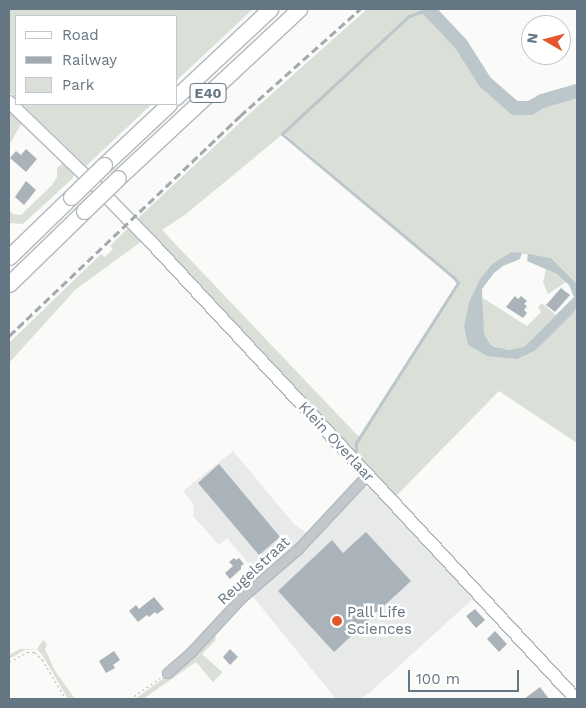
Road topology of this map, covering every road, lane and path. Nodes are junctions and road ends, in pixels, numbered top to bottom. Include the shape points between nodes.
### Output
1 (270, 9) edge
2 (299, 9) edge
3 (178, 95) edge
4 (9, 102) edge
5 (168, 105) edge
6 (9, 257) edge
7 (9, 284) edge
8 (367, 475) junction
9 (9, 662) edge
10 (167, 673) joint
11 (66, 699) edge
12 (130, 699) edge
13 (576, 699) edge

1 - 3 highway, E40
2 - 7 highway, E40, bridge
4 - 8 main road, Klein Overlaar via 96,186
5 - 6 highway, E40, bridge
8 - 10 street, Reugelstraat via 298,549 241,598
8 - 13 main road, Klein Overlaar
9 - 11 path via 27,652 34,652 42,659
10 - 12 path

